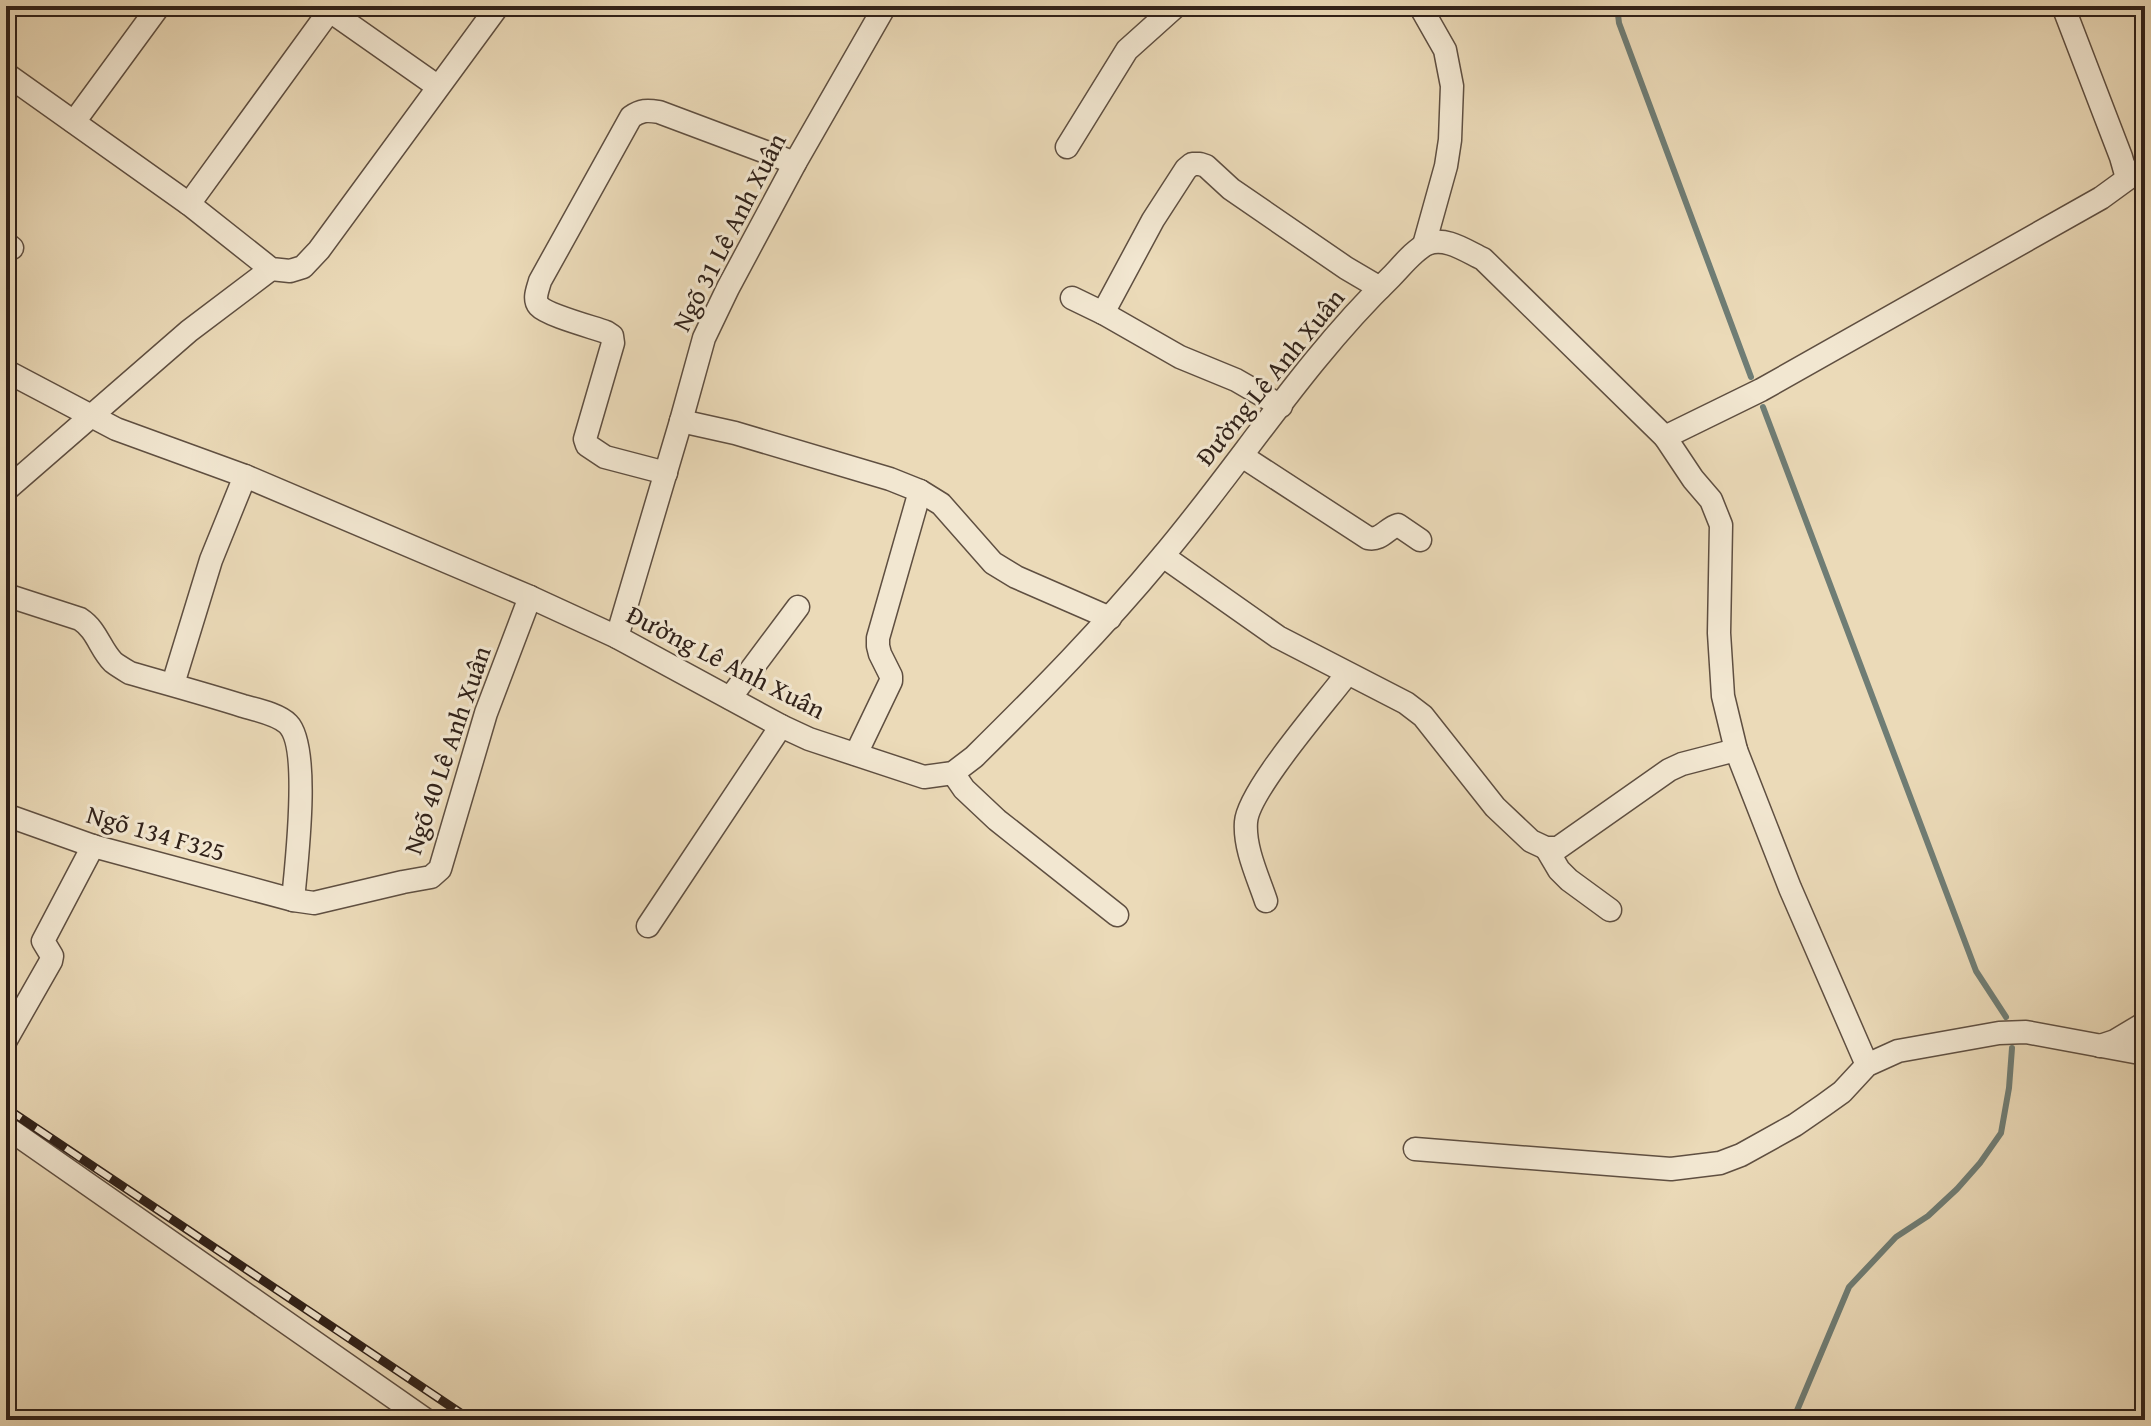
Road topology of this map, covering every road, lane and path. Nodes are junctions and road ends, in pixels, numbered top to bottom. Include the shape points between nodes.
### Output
1 (159, 6) edge
2 (498, 6) edge
3 (885, 6) edge
4 (1176, 6) edge
5 (1420, 6) edge
6 (2063, 6) edge
7 (329, 8) edge
8 (6, 74) edge
9 (437, 86) junction
10 (74, 122) junction
11 (1067, 147) dead end
12 (795, 163) junction
13 (2136, 172) edge
14 (189, 204) junction
15 (1424, 245) junction
16 (271, 269) junction
17 (1380, 288) junction
18 (1072, 298) dead end
19 (1103, 313) junction
20 (6, 371) edge
21 (1281, 406) junction
22 (90, 417) junction
23 (681, 421) junction
24 (1665, 437) junction
25 (1242, 456) junction
26 (666, 473) junction
27 (245, 476) junction
28 (6, 490) edge
29 (920, 491) junction
30 (1420, 540) dead end
31 (1163, 556) junction
32 (6, 595) edge
33 (530, 597) junction
34 (798, 607) dead end
35 (1110, 618) junction
36 (617, 637) junction
37 (1347, 674) junction
38 (173, 684) junction
39 (730, 698) junction
40 (781, 726) junction
41 (1736, 750) junction
42 (856, 754) junction
43 (953, 773) junction
44 (6, 815) edge
45 (93, 846) junction
46 (1546, 848) junction
47 (293, 900) junction
48 (1266, 901) dead end
49 (1610, 910) dead end
50 (1117, 915) dead end
51 (648, 926) dead end
52 (2145, 1023) edge
53 (6, 1040) edge
54 (2100, 1046) junction
55 (2145, 1054) edge
56 (1867, 1065) junction
57 (6, 1127) edge
58 (1415, 1149) dead end
59 (426, 1420) edge

1 - 10 street
2 - 9 street
3 - 12 street, Ngõ 31 Lê Anh Xuân
4 - 11 street via 1127,50
5 - 15 street via 1445,50 1452,86 1446,166
6 - 13 street via 2121,157
7 - 9 street
7 - 14 street
8 - 10 street
9 - 16 street via 319,250 303,267
10 - 14 street
12 - 23 street, Ngõ 31 Lê Anh Xuân via 704,338
12 - 26 street via 659,112 639,112 631,117 540,281 539,305 612,336 587,445 605,457
13 - 24 street via 2101,198 1761,390
14 - 16 street
15 - 17 street, Đường Lê Anh Xuân
15 - 24 street via 1440,241 1483,259
16 - 22 street via 212,312
17 - 19 street via 1231,189 1206,166 1192,164 1153,220
17 - 21 street, Đường Lê Anh Xuân
18 - 19 street
19 - 21 street
20 - 22 street, Đường Lê Anh Xuân
21 - 25 street, Đường Lê Anh Xuân
22 - 27 street, Đường Lê Anh Xuân
22 - 28 street
23 - 26 street, Ngõ 31 Lê Anh Xuân
23 - 29 street
24 - 41 street via 1711,500 1721,525 1723,696
25 - 30 street via 1368,538 1398,525
25 - 31 street, Đường Lê Anh Xuân
26 - 36 street, Ngõ 31 Lê Anh Xuân
27 - 33 street, Đường Lê Anh Xuân
27 - 38 street via 211,560
29 - 35 street via 941,504 993,563
29 - 42 street via 878,638 891,681
31 - 35 street, Đường Lê Anh Xuân
31 - 37 street via 1278,637
32 - 38 street via 80,619 96,633 113,662 130,673
33 - 36 street, Đường Lê Anh Xuân
33 - 47 street, Ngõ 40 Lê Anh Xuân via 486,713 440,869 431,877 314,903
34 - 39 street
35 - 43 street, Đường Lê Anh Xuân
36 - 39 street, Đường Lê Anh Xuân
37 - 46 street via 1423,716 1495,807
37 - 48 street via 1249,809 1249,850
38 - 47 street via 283,720 296,735 300,824
39 - 40 street, Đường Lê Anh Xuân
40 - 42 street, Đường Lê Anh Xuân
40 - 51 street
41 - 46 street via 1669,770 1558,848
41 - 56 street
42 - 43 street, Đường Lê Anh Xuân via 924,777
43 - 50 street via 997,820
44 - 45 street, Ngõ 134 F325
45 - 47 street, Ngõ 134 F325
45 - 53 street via 43,941 51,961
46 - 49 street via 1569,880
52 - 54 street
54 - 55 street
54 - 56 street via 2026,1032 1999,1033 1898,1051
56 - 58 street via 1842,1092 1795,1125 1720,1163 1671,1169
57 - 59 street

